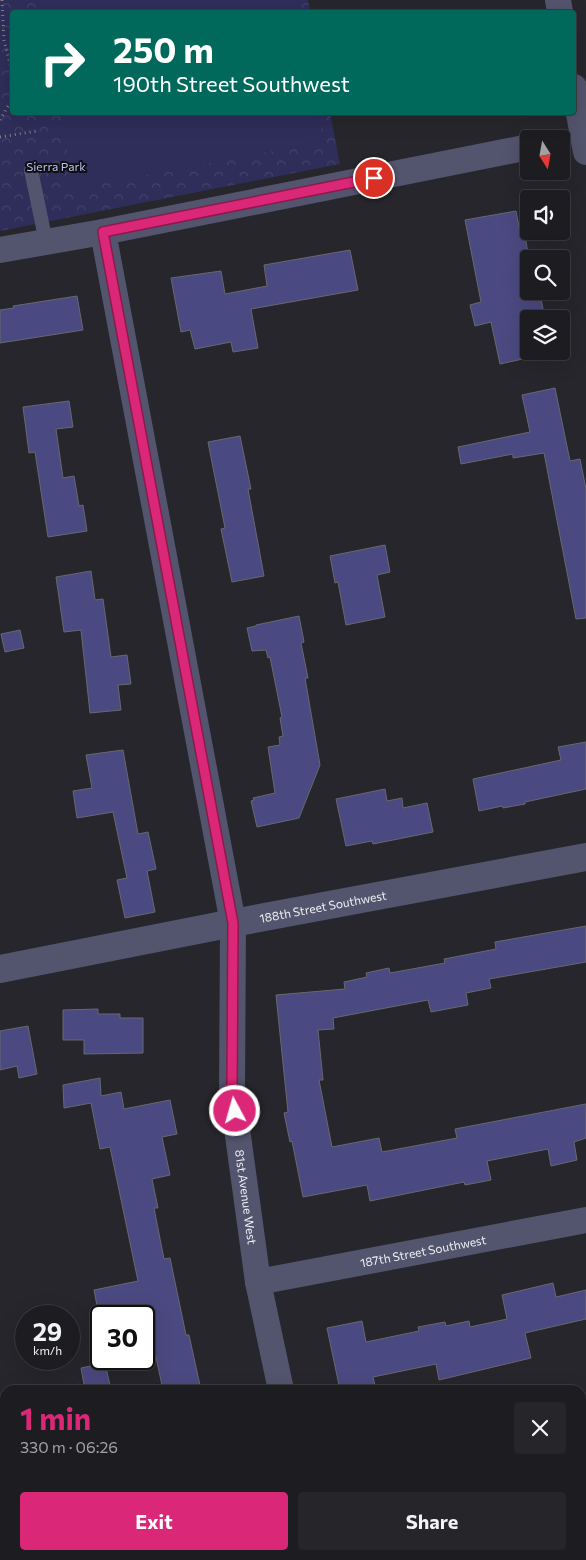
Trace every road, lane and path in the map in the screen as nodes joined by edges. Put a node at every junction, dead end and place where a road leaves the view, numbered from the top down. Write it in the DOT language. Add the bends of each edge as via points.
graph roads {
  1 [pos="2,0"];
  2 [pos="2,41"];
  3 [pos="10,66"];
  4 [pos="10,103"];
  5 [pos="576,115"];
  6 [pos="0,120"];
  7 [pos="37,131"];
  8 [pos="0,137"];
  9 [pos="577,143"];
  10 [pos="520,149"];
  11 [pos="31,170"];
  12 [pos="103,232"];
  13 [pos="46,242"];
  14 [pos="0,250"];
  15 [pos="586,857"];
  16 [pos="233,923"];
  17 [pos="0,969"];
  18 [pos="586,1220"];
  19 [pos="258,1282"];
  20 [pos="280,1385"];
  1 -- 2 [label="path"];
  2 -- 3 [label="path"];
  4 -- 6 [label="path"];
  5 -- 9 [label="street"];
  7 -- 8 [label="path"];
  10 -- 12 [label="street"];
  11 -- 13 [label="lane"];
  12 -- 13 [label="street"];
  12 -- 16 [label="street, 81st Avenue West"];
  13 -- 14 [label="street"];
  15 -- 16 [label="street, 188th Street Southwest"];
  16 -- 17 [label="street, 188th Street Southwest"];
  16 -- 19 [label="street, 81st Avenue West" via="232,1092"];
  18 -- 19 [label="street, 187th Street Southwest"];
  19 -- 20 [label="street, 81st Avenue West"];
}
